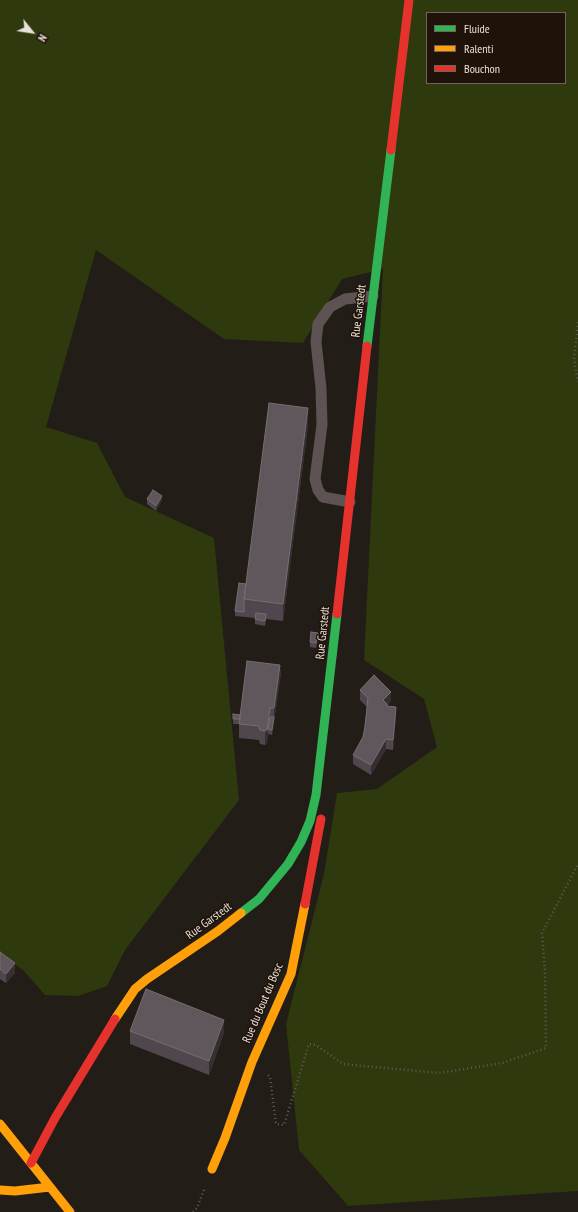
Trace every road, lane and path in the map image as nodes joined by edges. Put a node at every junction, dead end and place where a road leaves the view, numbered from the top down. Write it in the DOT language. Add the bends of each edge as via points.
graph roads {
  1 [pos="409,0"];
  2 [pos="373,296"];
  3 [pos="578,322"];
  4 [pos="578,382"];
  5 [pos="350,502"];
  6 [pos="316,795"];
  7 [pos="578,864"];
  8 [pos="252,1062"];
  9 [pos="0,1124"];
  10 [pos="31,1163"];
  11 [pos="212,1169"];
  12 [pos="50,1187"];
  13 [pos="0,1190"];
  14 [pos="197,1208"];
  15 [pos="70,1212"];
  16 [pos="193,1212"];
  17 [pos="200,1212"];
  1 -- 2 [label="street, Rue Garstedt"];
  2 -- 5 [label="street, Rue Garstedt"];
  2 -- 5 [label="lane" via="345,299 330,307 318,324 316,342 322,425 315,479 323,497"];
  3 -- 4 [label="path" via="574,359"];
  5 -- 6 [label="street, Rue Garstedt"];
  6 -- 8 [label="street, Rue du Bout du Bosc" via="322,812 291,974"];
  6 -- 10 [label="street, Rue Garstedt" via="310,821 301,842 288,864 259,899 135,989 55,1118"];
  7 -- 8 [label="path" via="542,933 546,1048 502,1063 439,1073 343,1064 316,1045 309,1044 284,1125 276,1124 270,1077"];
  8 -- 11 [label="street, Rue du Bout du Bosc"];
  9 -- 10 [label="street"];
  10 -- 12 [label="street"];
  11 -- 14 [label="path"];
  12 -- 13 [label="street"];
  12 -- 15 [label="street"];
  14 -- 16 [label="path"];
  14 -- 17 [label="path"];
}
